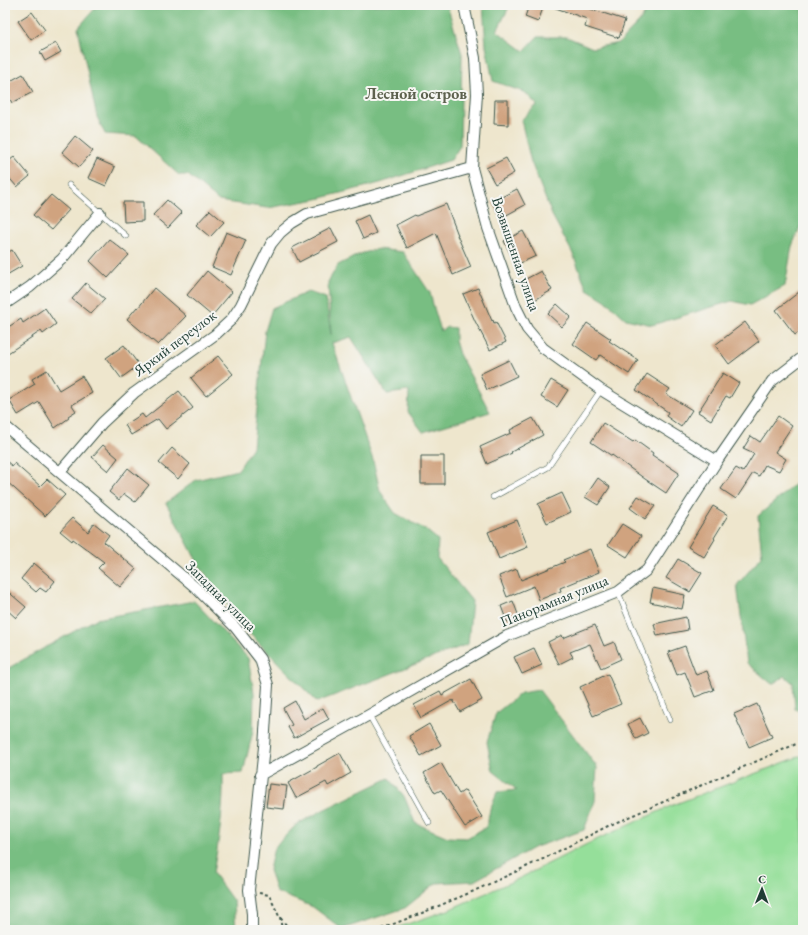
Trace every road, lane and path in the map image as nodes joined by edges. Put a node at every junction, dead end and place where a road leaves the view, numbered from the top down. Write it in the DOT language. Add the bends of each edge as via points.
graph roads {
  1 [pos="464,5"];
  2 [pos="472,168"];
  3 [pos="69,185"];
  4 [pos="100,213"];
  5 [pos="126,236"];
  6 [pos="5,304"];
  7 [pos="803,357"];
  8 [pos="601,390"];
  9 [pos="5,426"];
  10 [pos="717,461"];
  11 [pos="60,472"];
  12 [pos="493,497"];
  13 [pos="618,592"];
  14 [pos="369,715"];
  15 [pos="670,720"];
  16 [pos="803,741"];
  17 [pos="260,775"];
  18 [pos="429,823"];
  19 [pos="249,890"];
  20 [pos="279,916"];
  21 [pos="252,930"];
  22 [pos="282,930"];
  23 [pos="290,930"];
  24 [pos="376,930"];
  1 -- 2 [label="street, Возвышенная улица" via="475,58 477,94"];
  2 -- 8 [label="street, Возвышенная улица" via="488,228 516,307 527,329 543,348"];
  2 -- 11 [label="street, Яркий переулок" via="307,214 292,223 280,232 271,244 231,320 216,334 134,393 102,424"];
  3 -- 4 [label="lane"];
  4 -- 5 [label="lane"];
  4 -- 6 [label="street" via="62,259 30,287"];
  7 -- 10 [label="street, Панорамная улица" via="772,381"];
  8 -- 10 [label="street, Возвышенная улица"];
  8 -- 12 [label="lane" via="548,467"];
  9 -- 11 [label="street, Западная улица"];
  10 -- 13 [label="street, Панорамная улица" via="647,570"];
  11 -- 17 [label="street, Западная улица" via="195,588 235,626 260,659 268,685"];
  13 -- 14 [label="street, Панорамная улица" via="508,636"];
  13 -- 15 [label="lane"];
  14 -- 17 [label="street, Панорамная улица"];
  14 -- 18 [label="lane"];
  16 -- 24 [label="path" via="608,826 474,891"];
  17 -- 19 [label="street, Западная улица"];
  19 -- 20 [label="path" via="268,895"];
  19 -- 21 [label="street, Западная улица"];
  20 -- 22 [label="path"];
  20 -- 23 [label="path"];
}
